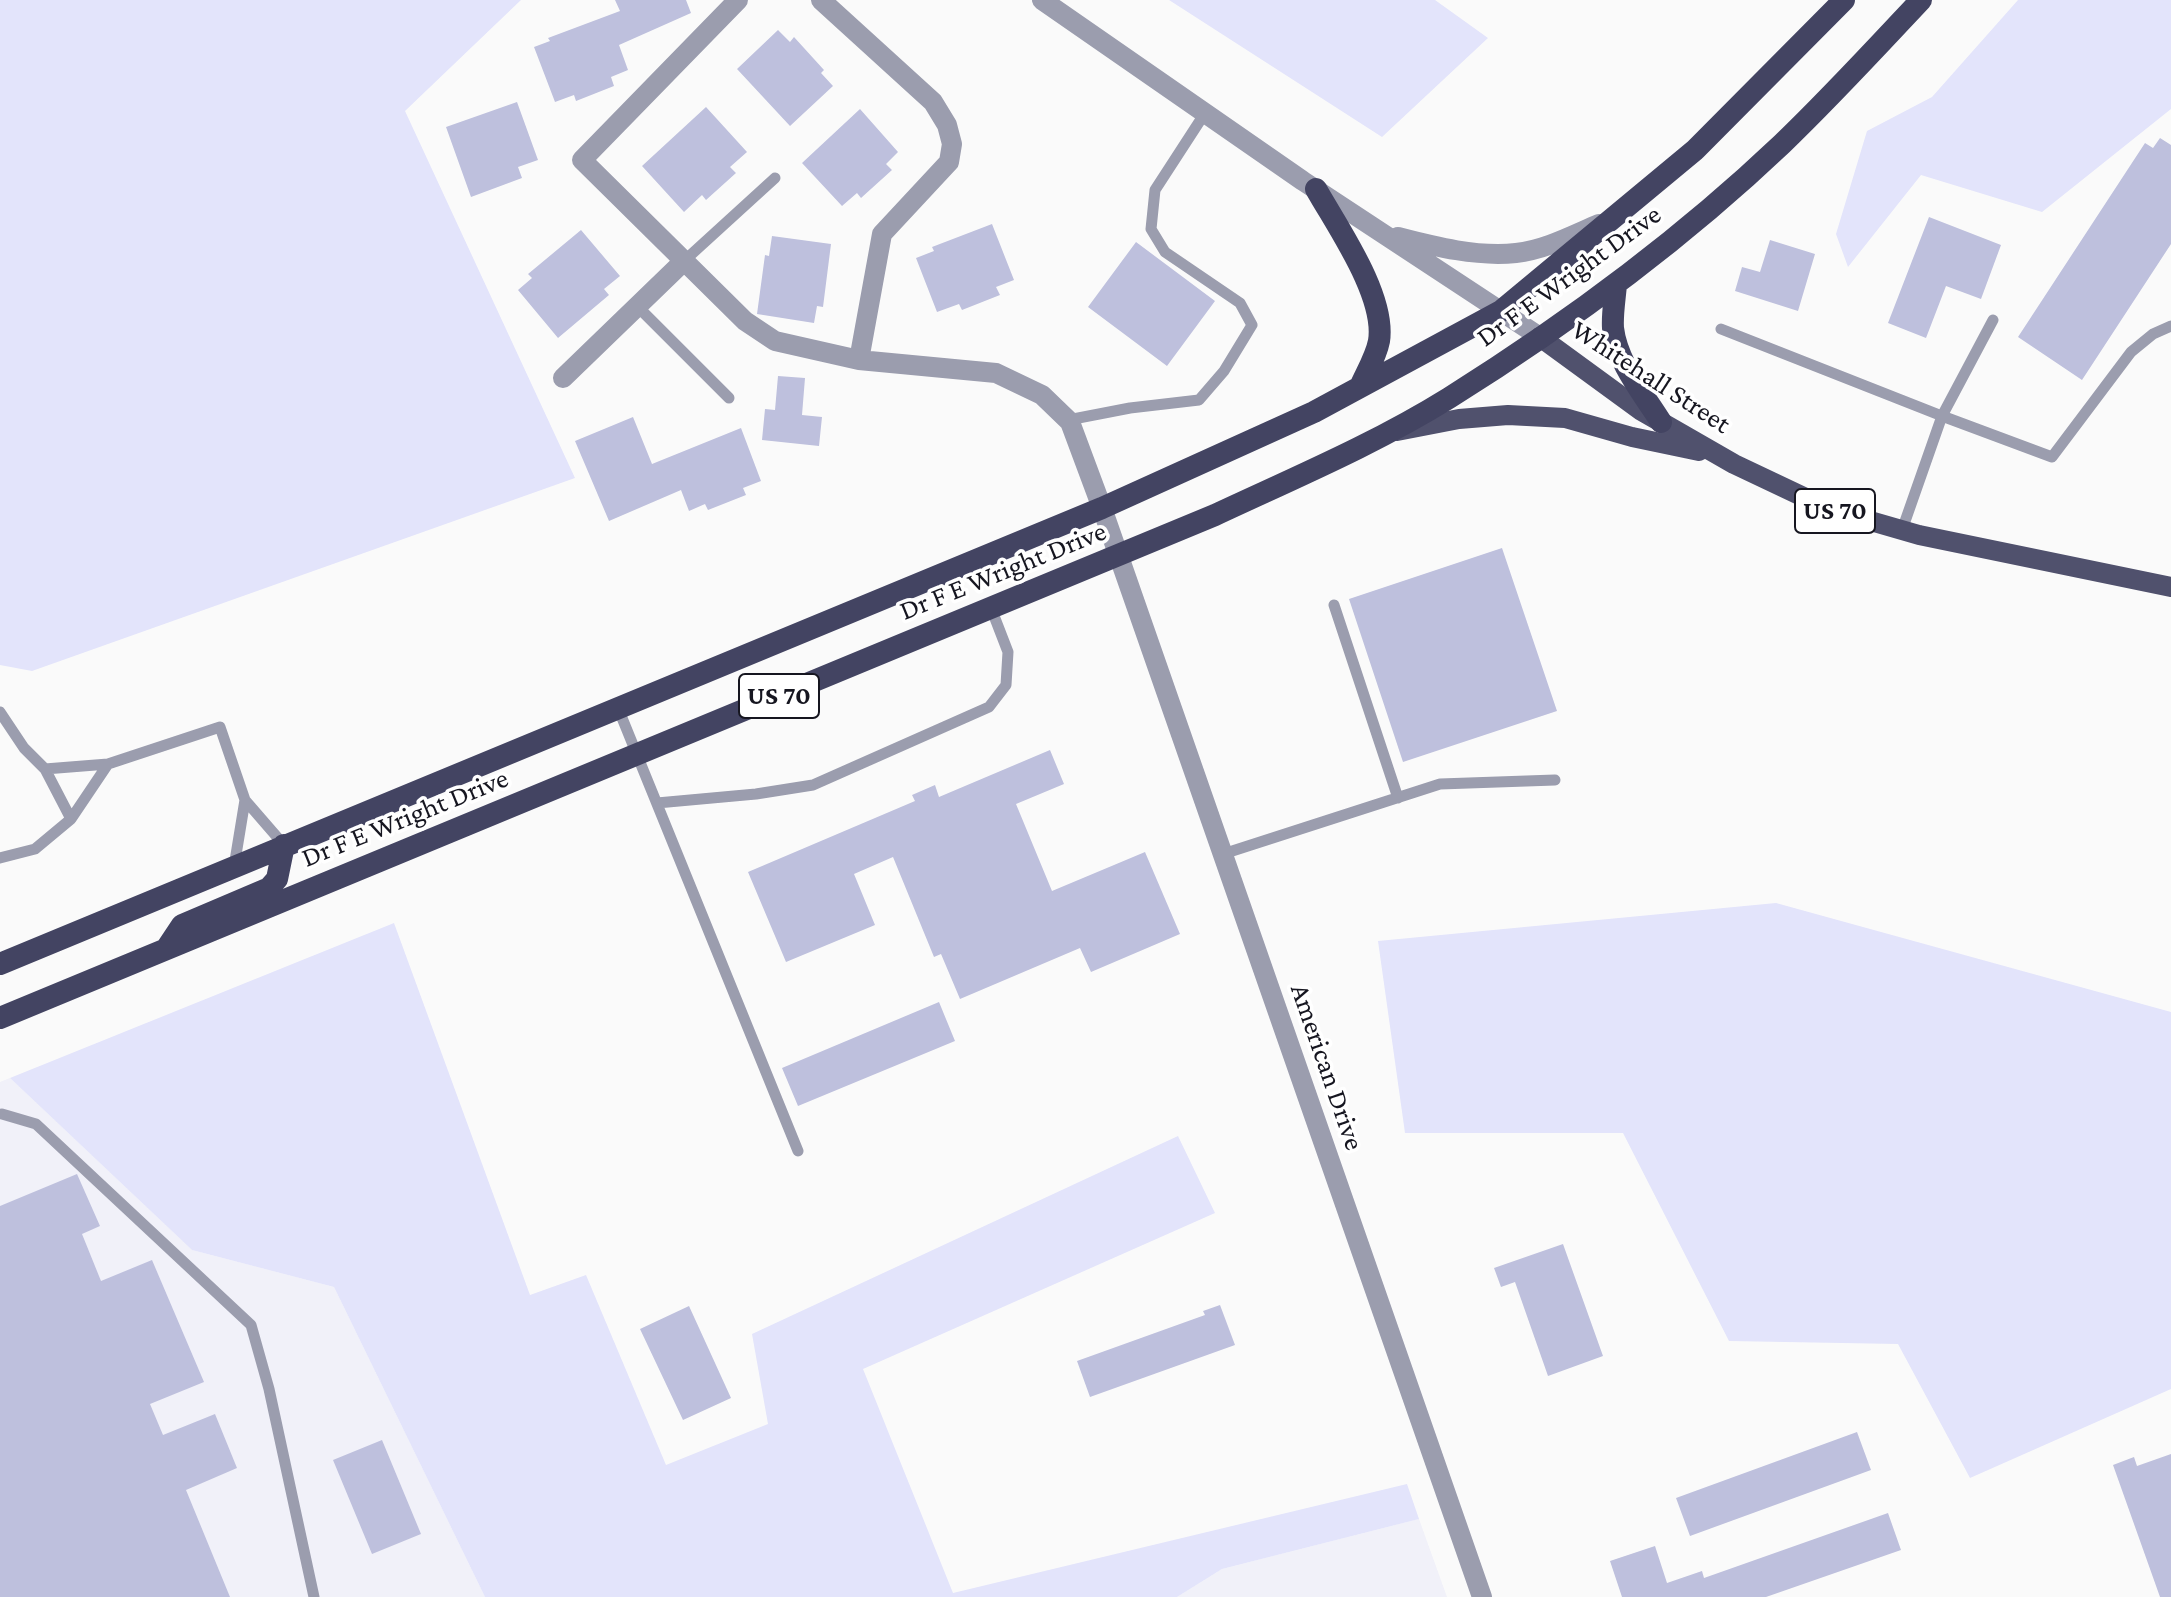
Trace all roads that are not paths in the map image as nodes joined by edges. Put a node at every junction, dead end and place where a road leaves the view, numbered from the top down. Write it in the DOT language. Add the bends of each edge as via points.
graph roads {
  1 [pos="738,0"];
  2 [pos="821,0"];
  3 [pos="1042,0"];
  4 [pos="1844,0"];
  5 [pos="1921,0"];
  6 [pos="1205,113"];
  7 [pos="775,178"];
  8 [pos="1316,189"];
  9 [pos="1614,217"];
  10 [pos="1383,234"];
  11 [pos="684,261"];
  12 [pos="1616,284"];
  13 [pos="637,306"];
  14 [pos="1501,311"];
  15 [pos="1993,320"];
  16 [pos="2171,326"];
  17 [pos="1721,329"];
  18 [pos="1540,337"];
  19 [pos="859,360"];
  20 [pos="563,378"];
  21 [pos="1360,387"];
  22 [pos="729,398"];
  23 [pos="1942,416"];
  24 [pos="1068,420"];
  25 [pos="1661,422"];
  26 [pos="1381,435"];
  27 [pos="1718,456"];
  28 [pos="1102,508"];
  29 [pos="1902,530"];
  30 [pos="1118,555"];
  31 [pos="2171,587"];
  32 [pos="1334,605"];
  33 [pos="991,608"];
  34 [pos="618,708"];
  35 [pos="0,712"];
  36 [pos="637,755"];
  37 [pos="108,764"];
  38 [pos="45,769"];
  39 [pos="1555,780"];
  40 [pos="1398,798"];
  41 [pos="245,800"];
  42 [pos="657,803"];
  43 [pos="71,819"];
  44 [pos="284,845"];
  45 [pos="1223,854"];
  46 [pos="0,858"];
  47 [pos="234,867"];
  48 [pos="166,950"];
  49 [pos="0,964"];
  50 [pos="0,1018"];
  51 [pos="1,1113"];
  52 [pos="798,1151"];
  53 [pos="314,1597"];
  54 [pos="1482,1597"];
  1 -- 11 [label="street" via="582,160"];
  2 -- 19 [label="street" via="933,102 952,144 949,162 882,234"];
  3 -- 6 [label="street, Whitehall Street"];
  4 -- 9 [label="highway, US 70" via="1695,150"];
  5 -- 12 [label="highway, Dr F E Wright Drive" via="1780,146"];
  6 -- 8 [label="street, Whitehall Street"];
  6 -- 24 [label="lane" via="1155,190 1151,229 1165,252 1240,303 1252,325 1199,400"];
  7 -- 11 [label="lane"];
  8 -- 10 [label="street, Whitehall Street"];
  8 -- 21 [label="highway" via="1360,265 1375,303 1379,343"];
  9 -- 10 [label="street" via="1519,253 1485,253"];
  9 -- 14 [label="highway, US 70"];
  10 -- 14 [label="street, Whitehall Street"];
  11 -- 13 [label="street"];
  11 -- 19 [label="street" via="745,321 775,341"];
  12 -- 18 [label="highway, Dr F E Wright Drive"];
  12 -- 25 [label="highway" via="1616,347"];
  13 -- 20 [label="street"];
  13 -- 22 [label="lane"];
  14 -- 18 [label="street, Whitehall Street / US 70"];
  14 -- 21 [label="highway, US 70"];
  15 -- 23 [label="lane"];
  16 -- 23 [label="lane" via="2131,352 2052,457"];
  17 -- 23 [label="lane"];
  18 -- 25 [label="main road, Whitehall Street / US 70"];
  18 -- 26 [label="highway, Dr F E Wright Drive / US 70"];
  19 -- 24 [label="street" via="996,373 1042,395"];
  21 -- 28 [label="highway, US 70"];
  23 -- 29 [label="lane"];
  24 -- 28 [label="street, American Drive"];
  25 -- 27 [label="main road, Whitehall Street / US 70"];
  26 -- 27 [label="main road" via="1459,419 1565,418"];
  26 -- 30 [label="highway, Dr F E Wright Drive / US 70"];
  27 -- 29 [label="main road, Whitehall Street / US 70" via="1829,509"];
  28 -- 30 [label="street, American Drive"];
  28 -- 34 [label="highway, US 70"];
  29 -- 31 [label="main road, Whitehall Street / US 70"];
  30 -- 33 [label="highway, Dr F E Wright Drive / US 70"];
  30 -- 45 [label="street, American Drive"];
  32 -- 40 [label="lane"];
  33 -- 36 [label="highway, Dr F E Wright Drive / US 70"];
  33 -- 42 [label="lane" via="1008,652 1006,685 989,707 813,785"];
  34 -- 36 [label="lane"];
  34 -- 44 [label="highway, US 70"];
  35 -- 38 [label="lane"];
  36 -- 42 [label="lane"];
  36 -- 48 [label="highway, Dr F E Wright Drive / US 70"];
  37 -- 38 [label="lane"];
  37 -- 41 [label="lane" via="220,727"];
  37 -- 43 [label="lane"];
  38 -- 43 [label="lane"];
  39 -- 40 [label="lane" via="1440,784"];
  40 -- 45 [label="lane"];
  41 -- 44 [label="lane"];
  41 -- 47 [label="lane"];
  42 -- 52 [label="lane"];
  43 -- 46 [label="lane" via="35,849"];
  44 -- 47 [label="highway, US 70"];
  44 -- 48 [label="highway" via="277,879 269,888 182,925"];
  45 -- 54 [label="street, American Drive"];
  47 -- 49 [label="highway, US 70"];
  48 -- 50 [label="highway, Dr F E Wright Drive / US 70"];
  51 -- 53 [label="lane" via="36,1124 251,1325"];
}
